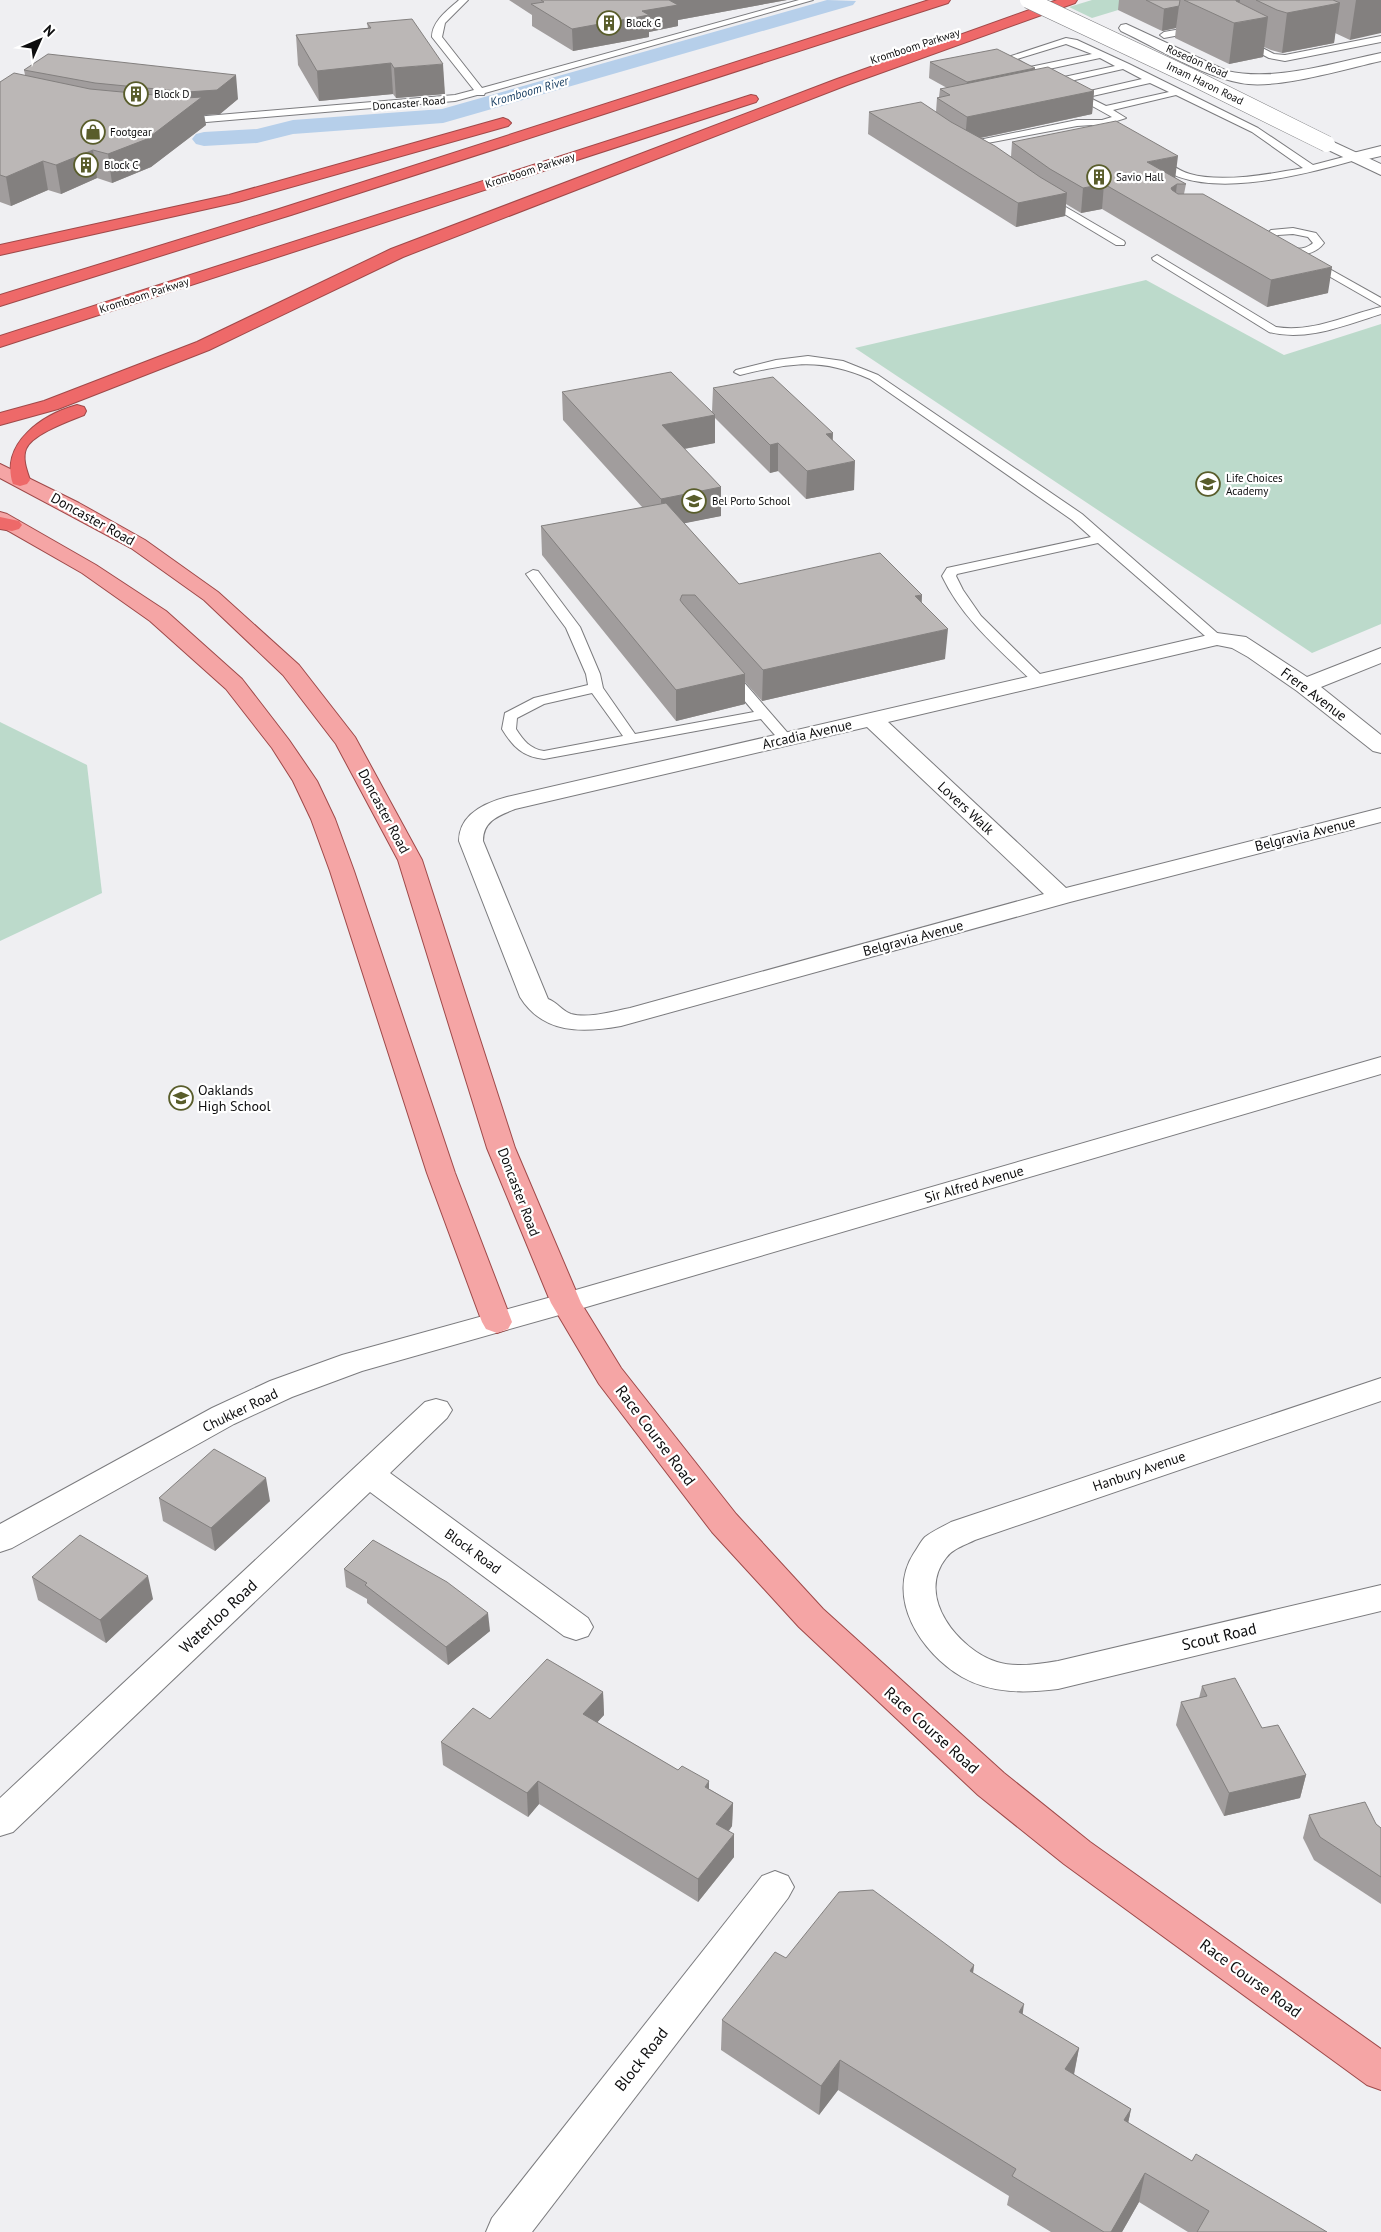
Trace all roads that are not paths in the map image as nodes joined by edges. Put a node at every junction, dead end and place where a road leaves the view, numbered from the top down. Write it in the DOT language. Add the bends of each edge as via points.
graph roads {
  1 [pos="464,0"];
  2 [pos="808,0"];
  3 [pos="936,0"];
  4 [pos="943,0"];
  5 [pos="1028,0"];
  6 [pos="1060,0"];
  7 [pos="1070,0"];
  8 [pos="1212,26"];
  9 [pos="1126,28"];
  10 [pos="1164,35"];
  11 [pos="1332,37"];
  12 [pos="1237,39"];
  13 [pos="1381,39"];
  14 [pos="1350,45"];
  15 [pos="1338,48"];
  16 [pos="1102,55"];
  17 [pos="1381,57"];
  18 [pos="1360,62"];
  19 [pos="1126,66"];
  20 [pos="1030,70"];
  21 [pos="1381,72"];
  22 [pos="1153,79"];
  23 [pos="1055,83"];
  24 [pos="1041,88"];
  25 [pos="1179,92"];
  26 [pos="481,93"];
  27 [pos="1079,96"];
  28 [pos="591,98"];
  29 [pos="1194,100"];
  30 [pos="1177,104"];
  31 [pos="1105,109"];
  32 [pos="516,119"];
  33 [pos="175,121"];
  34 [pos="1099,122"];
  35 [pos="1101,143"];
  36 [pos="1381,151"];
  37 [pos="1146,153"];
  38 [pos="978,154"];
  39 [pos="1355,157"];
  40 [pos="1312,169"];
  41 [pos="1381,170"];
  42 [pos="1036,192"];
  43 [pos="1256,233"];
  44 [pos="1269,235"];
  45 [pos="1120,242"];
  46 [pos="0,250"];
  47 [pos="1292,251"];
  48 [pos="1157,258"];
  49 [pos="0,301"];
  50 [pos="1381,303"];
  51 [pos="1381,310"];
  52 [pos="0,342"];
  53 [pos="203,346"];
  54 [pos="740,372"];
  55 [pos="0,419"];
  56 [pos="0,470"];
  57 [pos="20,480"];
  58 [pos="4,522"];
  59 [pos="1101,538"];
  60 [pos="534,574"];
  61 [pos="1217,639"];
  62 [pos="1244,645"];
  63 [pos="1381,655"];
  64 [pos="720,664"];
  65 [pos="1039,680"];
  66 [pos="1305,686"];
  67 [pos="596,688"];
  68 [pos="764,714"];
  69 [pos="871,719"];
  70 [pos="632,739"];
  71 [pos="786,739"];
  72 [pos="1381,746"];
  73 [pos="1381,814"];
  74 [pos="1061,897"];
  75 [pos="502,919"];
  76 [pos="1381,1065"];
  77 [pos="566,1303"];
  78 [pos="497,1322"];
  79 [pos="1381,1389"];
  80 [pos="436,1410"];
  81 [pos="369,1474"];
  82 [pos="0,1539"];
  83 [pos="919,1580"];
  84 [pos="1381,1598"];
  85 [pos="576,1627"];
  86 [pos="0,1821"];
  87 [pos="775,1887"];
  88 [pos="1381,2072"];
  89 [pos="507,2232"];
  1 -- 26 [label="lane" via="436,32"];
  2 -- 26 [label="lane, Doncaster Road"];
  3 -- 28 [label="highway" via="834,26"];
  4 -- 49 [label="highway"];
  5 -- 39 [label="street, Imam Haron Road, bridge"];
  6 -- 52 [label="highway, Kromboom Parkway"];
  7 -- 53 [label="highway" via="842,82 406,249"];
  8 -- 10 [label="lane"];
  9 -- 18 [label="street, Rosedon Road" via="1222,74 1243,78 1275,79"];
  11 -- 14 [label="lane"];
  12 -- 15 [label="lane" via="1280,58"];
  13 -- 14 [label="lane"];
  14 -- 15 [label="lane"];
  15 -- 18 [label="lane" via="1357,56"];
  16 -- 19 [label="lane"];
  16 -- 20 [label="lane"];
  16 -- 20 [label="lane" via="1068,41 1010,58"];
  17 -- 18 [label="street, Rosedon Road"];
  18 -- 21 [label="street"];
  19 -- 22 [label="lane"];
  19 -- 23 [label="lane"];
  20 -- 23 [label="lane"];
  22 -- 25 [label="lane"];
  22 -- 27 [label="lane"];
  23 -- 24 [label="lane"];
  23 -- 27 [label="lane"];
  25 -- 29 [label="lane"];
  25 -- 31 [label="lane"];
  26 -- 33 [label="lane, Doncaster Road" via="347,108"];
  27 -- 31 [label="lane"];
  29 -- 30 [label="lane"];
  29 -- 40 [label="lane" via="1256,130"];
  31 -- 34 [label="lane" via="1126,117"];
  32 -- 46 [label="highway" via="232,199"];
  34 -- 35 [label="lane" via="1097,126 1123,141"];
  34 -- 38 [label="lane" via="959,144"];
  36 -- 39 [label="street"];
  37 -- 40 [label="lane" via="1183,175 1195,178 1289,174"];
  39 -- 40 [label="lane"];
  39 -- 41 [label="street, Imam Haron Road"];
  42 -- 45 [label="lane"];
  43 -- 44 [label="lane"];
  44 -- 47 [label="lane" via="1266,239 1273,246"];
  44 -- 47 [label="lane" via="1283,231 1304,232 1319,243 1317,247"];
  47 -- 50 [label="lane"];
  48 -- 51 [label="lane" via="1273,330 1289,334"];
  53 -- 55 [label="highway" via="51,405"];
  53 -- 57 [label="highway" via="29,435 14,455"];
  54 -- 59 [label="lane" via="807,359 833,361 856,368 986,453 1077,517"];
  56 -- 57 [label="main road, Doncaster Road"];
  57 -- 77 [label="main road, Doncaster Road" via="138,544 211,596 291,670 347,742 410,860 501,1148"];
  58 -- 78 [label="main road" via="89,569 158,616 234,684 305,781 342,871 441,1173"];
  59 -- 61 [label="lane"];
  59 -- 65 [label="lane" via="950,572 956,593"];
  60 -- 67 [label="lane" via="573,627"];
  61 -- 62 [label="street, Arcadia Avenue"];
  61 -- 65 [label="street, Arcadia Avenue"];
  62 -- 66 [label="street, Frere Avenue"];
  63 -- 66 [label="street"];
  64 -- 68 [label="lane"];
  65 -- 69 [label="street, Arcadia Avenue"];
  66 -- 72 [label="street, Frere Avenue"];
  67 -- 70 [label="lane"];
  67 -- 70 [label="lane" via="517,710 510,716 508,729 519,745 536,754"];
  68 -- 70 [label="lane"];
  68 -- 71 [label="lane"];
  69 -- 71 [label="street, Arcadia Avenue"];
  69 -- 74 [label="street, Lovers Walk"];
  71 -- 75 [label="street, Arcadia Avenue" via="507,804 492,811 472,827 470,833"];
  73 -- 74 [label="street, Belgravia Avenue"];
  74 -- 75 [label="street, Belgravia Avenue" via="638,1014 601,1021 562,1019 538,1004"];
  76 -- 77 [label="street, Sir Alfred Avenue"];
  77 -- 78 [label="street, Sir Alfred Avenue"];
  77 -- 88 [label="main road, Race Course Road" via="610,1376 724,1523 811,1618 991,1784 1076,1854"];
  78 -- 82 [label="street, Chukker Road" via="353,1363 281,1389 223,1416"];
  79 -- 83 [label="street, Hanbury Avenue" via="962,1531 934,1548 924,1563"];
  80 -- 81 [label="street, Waterloo Road"];
  81 -- 85 [label="street, Block Road"];
  81 -- 86 [label="street, Waterloo Road"];
  83 -- 84 [label="street, Scout Road" via="919,1598 926,1619 939,1638 974,1667 993,1675 1018,1679 1058,1675"];
  87 -- 89 [label="street, Block Road"];
}
